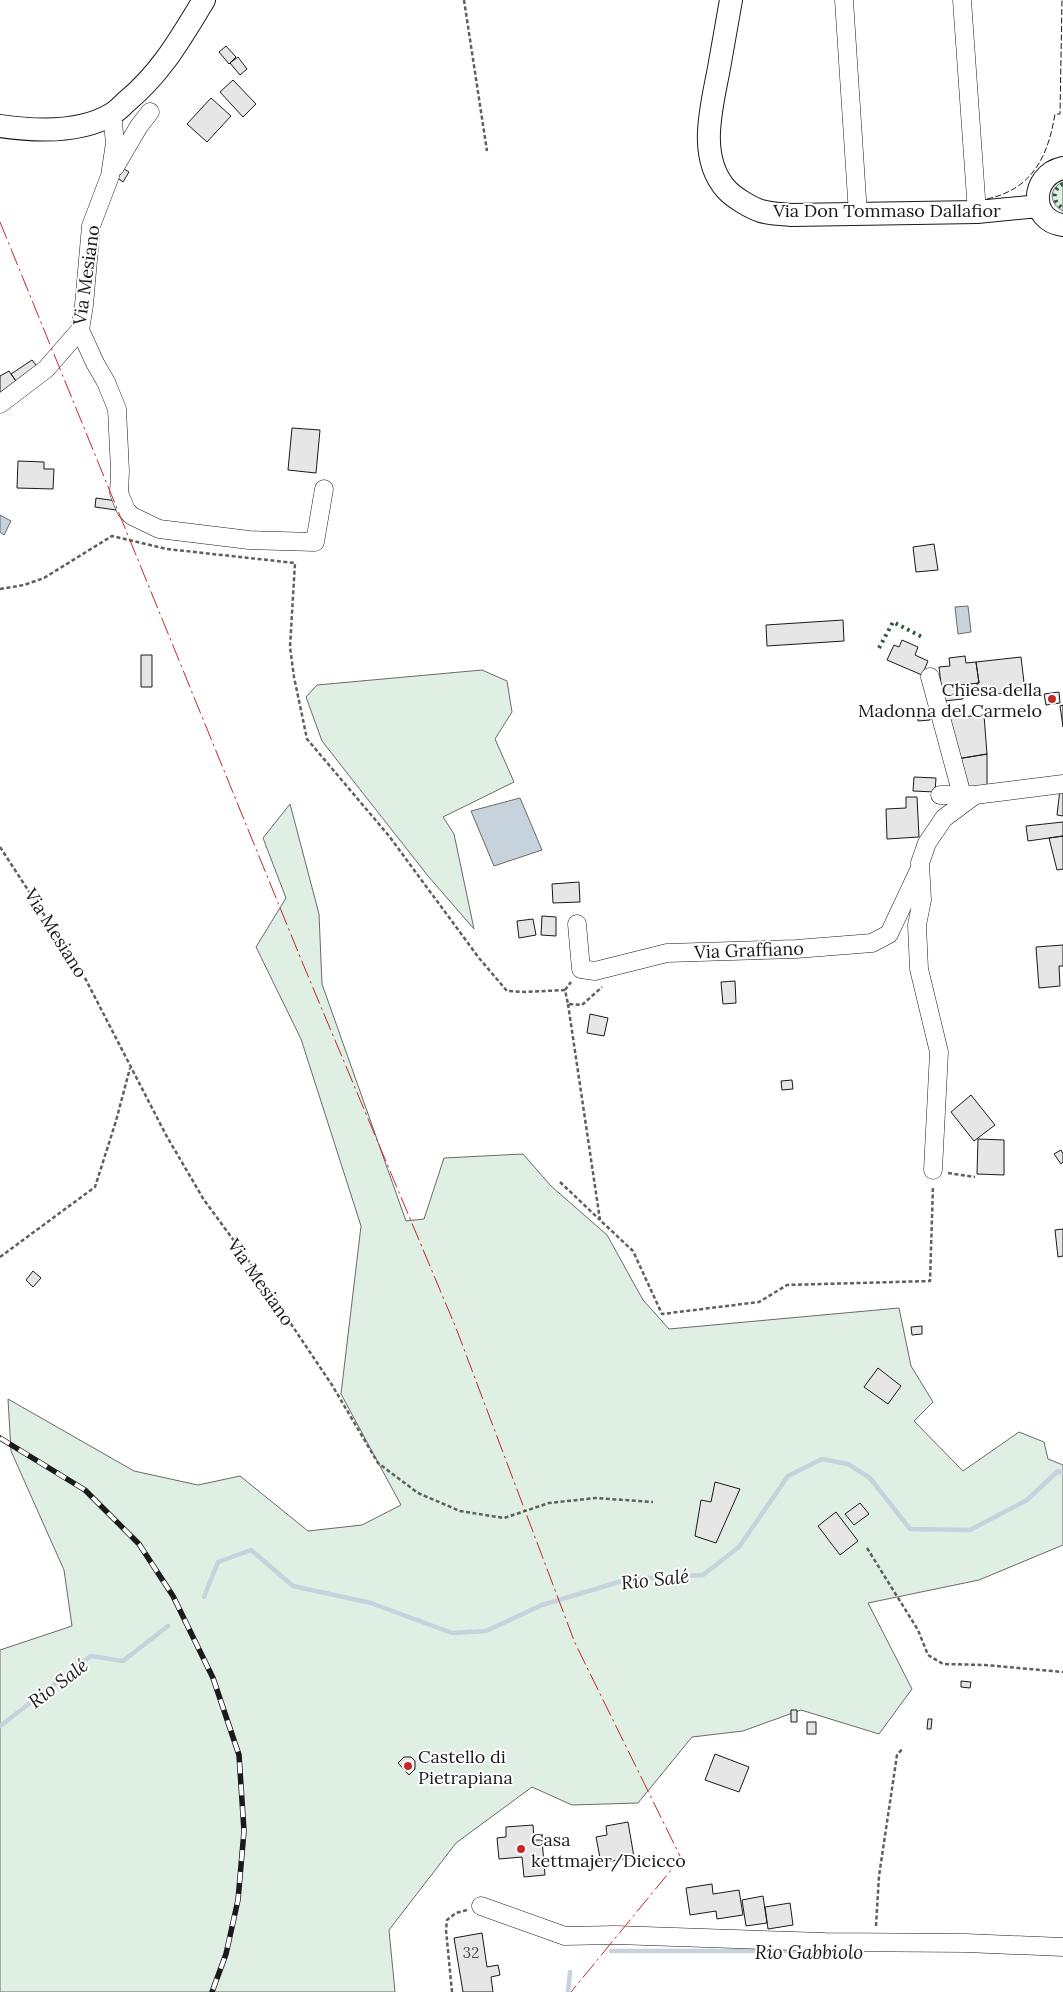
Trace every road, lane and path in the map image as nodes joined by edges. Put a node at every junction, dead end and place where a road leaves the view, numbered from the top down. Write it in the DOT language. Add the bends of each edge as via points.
graph roads {
  1 [pos="464,0"];
  2 [pos="731,0"];
  3 [pos="844,0"];
  4 [pos="962,0"];
  5 [pos="200,7"];
  6 [pos="150,112"];
  7 [pos="112,114"];
  8 [pos="0,126"];
  9 [pos="487,151"];
  10 [pos="1063,168"];
  11 [pos="110,176"];
  12 [pos="1039,206"];
  13 [pos="977,212"];
  14 [pos="858,214"];
  15 [pos="1063,225"];
  16 [pos="80,330"];
  17 [pos="0,404"];
  18 [pos="324,489"];
  19 [pos="0,589"];
  20 [pos="930,677"];
  21 [pos="1063,784"];
  22 [pos="940,795"];
  23 [pos="968,795"];
  24 [pos="0,847"];
  25 [pos="920,868"];
  26 [pos="577,924"];
  27 [pos="589,997"];
  28 [pos="568,1004"];
  29 [pos="130,1066"];
  30 [pos="933,1170"];
  31 [pos="975,1178"];
  32 [pos="560,1182"];
  33 [pos="600,1220"];
  34 [pos="0,1257"];
  35 [pos="654,1502"];
  36 [pos="868,1548"];
  37 [pos="1063,1672"];
  38 [pos="903,1748"];
  39 [pos="481,1906"];
  40 [pos="877,1942"];
  41 [pos="1063,1946"];
  42 [pos="452,1992"];
  1 -- 9 [label="path"];
  2 -- 14 [label="main road, Via Don Tommaso Dallafior" via="709,118 711,158 717,175 726,190 761,211 792,215"];
  3 -- 14 [label="street"];
  4 -- 13 [label="street"];
  5 -- 7 [label="main road" via="166,62 144,88"];
  6 -- 11 [label="street"];
  7 -- 8 [label="main road" via="66,128"];
  7 -- 11 [label="street, Via Mesiano" via="115,143"];
  10 -- 12 [label="main road" via="1042,180"];
  11 -- 16 [label="street, Via Mesiano" via="91,226"];
  12 -- 13 [label="main road, Via Don Tommaso Dallafior"];
  12 -- 15 [label="main road" via="1050,221"];
  13 -- 14 [label="main road, Via Don Tommaso Dallafior"];
  16 -- 17 [label="street, Via Mesiano" via="46,370"];
  16 -- 18 [label="street" via="117,409 119,493 132,516 159,529 248,540 315,542"];
  19 -- 28 [label="path" via="24,586 44,578 112,536 167,549 295,563 290,646 307,739 389,836 507,991 565,990"];
  20 -- 23 [label="street"];
  21 -- 23 [label="street, Via Graffiano"];
  22 -- 23 [label="street"];
  23 -- 25 [label="street, Via Graffiano" via="944,818 927,842"];
  24 -- 29 [label="path, Via Mesiano" via="84,976"];
  25 -- 26 [label="street, Via Graffiano" via="889,934 872,943 667,953 595,971 581,969"];
  25 -- 30 [label="street, Via Graffiano" via="919,970 939,1052"];
  27 -- 28 [label="path" via="582,1005"];
  28 -- 33 [label="path"];
  29 -- 34 [label="path" via="94,1187"];
  29 -- 35 [label="path, Via Mesiano" via="204,1200 332,1385 378,1463 418,1492 460,1511 504,1518 549,1502 596,1498"];
  30 -- 31 [label="path"];
  30 -- 33 [label="path" via="930,1281 787,1285 759,1302 662,1314 634,1251"];
  32 -- 33 [label="path"];
  36 -- 37 [label="path" via="918,1630 928,1655 943,1664"];
  38 -- 40 [label="path" via="897,1755 879,1876"];
  39 -- 40 [label="street" via="565,1936 615,1934"];
  39 -- 42 [label="path" via="456,1913 447,1920"];
  40 -- 41 [label="street"];
}
